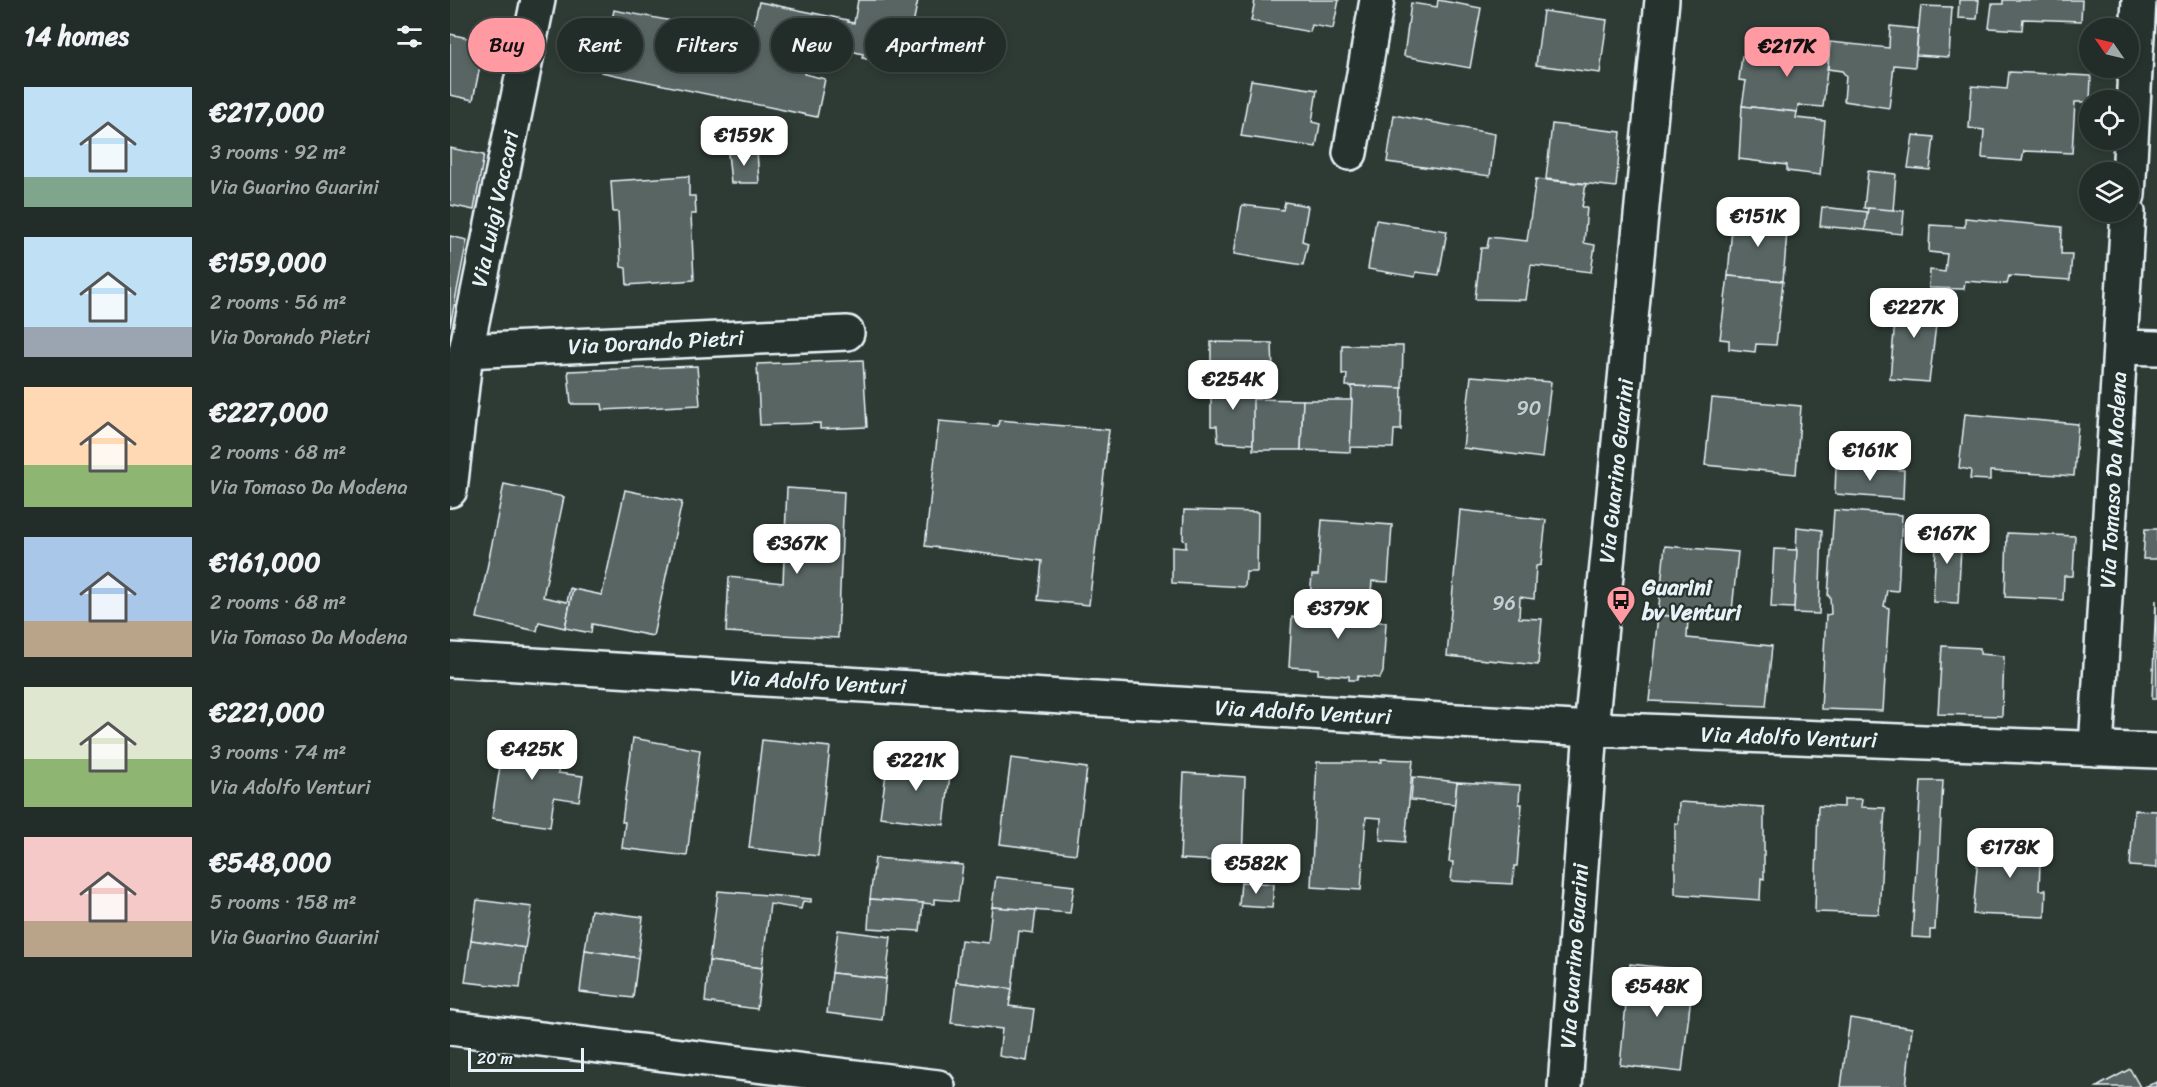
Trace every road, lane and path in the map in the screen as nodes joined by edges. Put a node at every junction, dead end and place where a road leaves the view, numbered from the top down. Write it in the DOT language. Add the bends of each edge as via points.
graph roads {
  1 [pos="538,0"];
  2 [pos="1377,0"];
  3 [pos="1662,0"];
  4 [pos="2139,0"];
  5 [pos="1350,153"];
  6 [pos="2130,162"];
  7 [pos="2127,222"];
  8 [pos="847,333"];
  9 [pos="2121,347"];
  10 [pos="2157,348"];
  11 [pos="466,351"];
  12 [pos="450,490"];
  13 [pos="450,660"];
  14 [pos="1591,729"];
  15 [pos="2096,749"];
  16 [pos="2157,752"];
  17 [pos="450,1028"];
  18 [pos="938,1087"];
  19 [pos="1564,1087"];
  1 -- 11 [label="street, Via Luigi Vaccari"];
  2 -- 5 [label="street"];
  3 -- 14 [label="street, Via Guarino Guarini"];
  4 -- 6 [label="street"];
  7 -- 9 [label="street, Via Tomaso Da Modena"];
  8 -- 11 [label="street, Via Dorando Pietri"];
  9 -- 10 [label="street"];
  9 -- 15 [label="street, Via Tomaso Da Modena"];
  11 -- 12 [label="street, Via Luigi Vaccari"];
  13 -- 14 [label="street, Via Adolfo Venturi"];
  14 -- 15 [label="street, Via Adolfo Venturi"];
  14 -- 19 [label="street, Via Guarino Guarini"];
  15 -- 16 [label="street, Via Adolfo Venturi"];
  17 -- 18 [label="street"];
}
